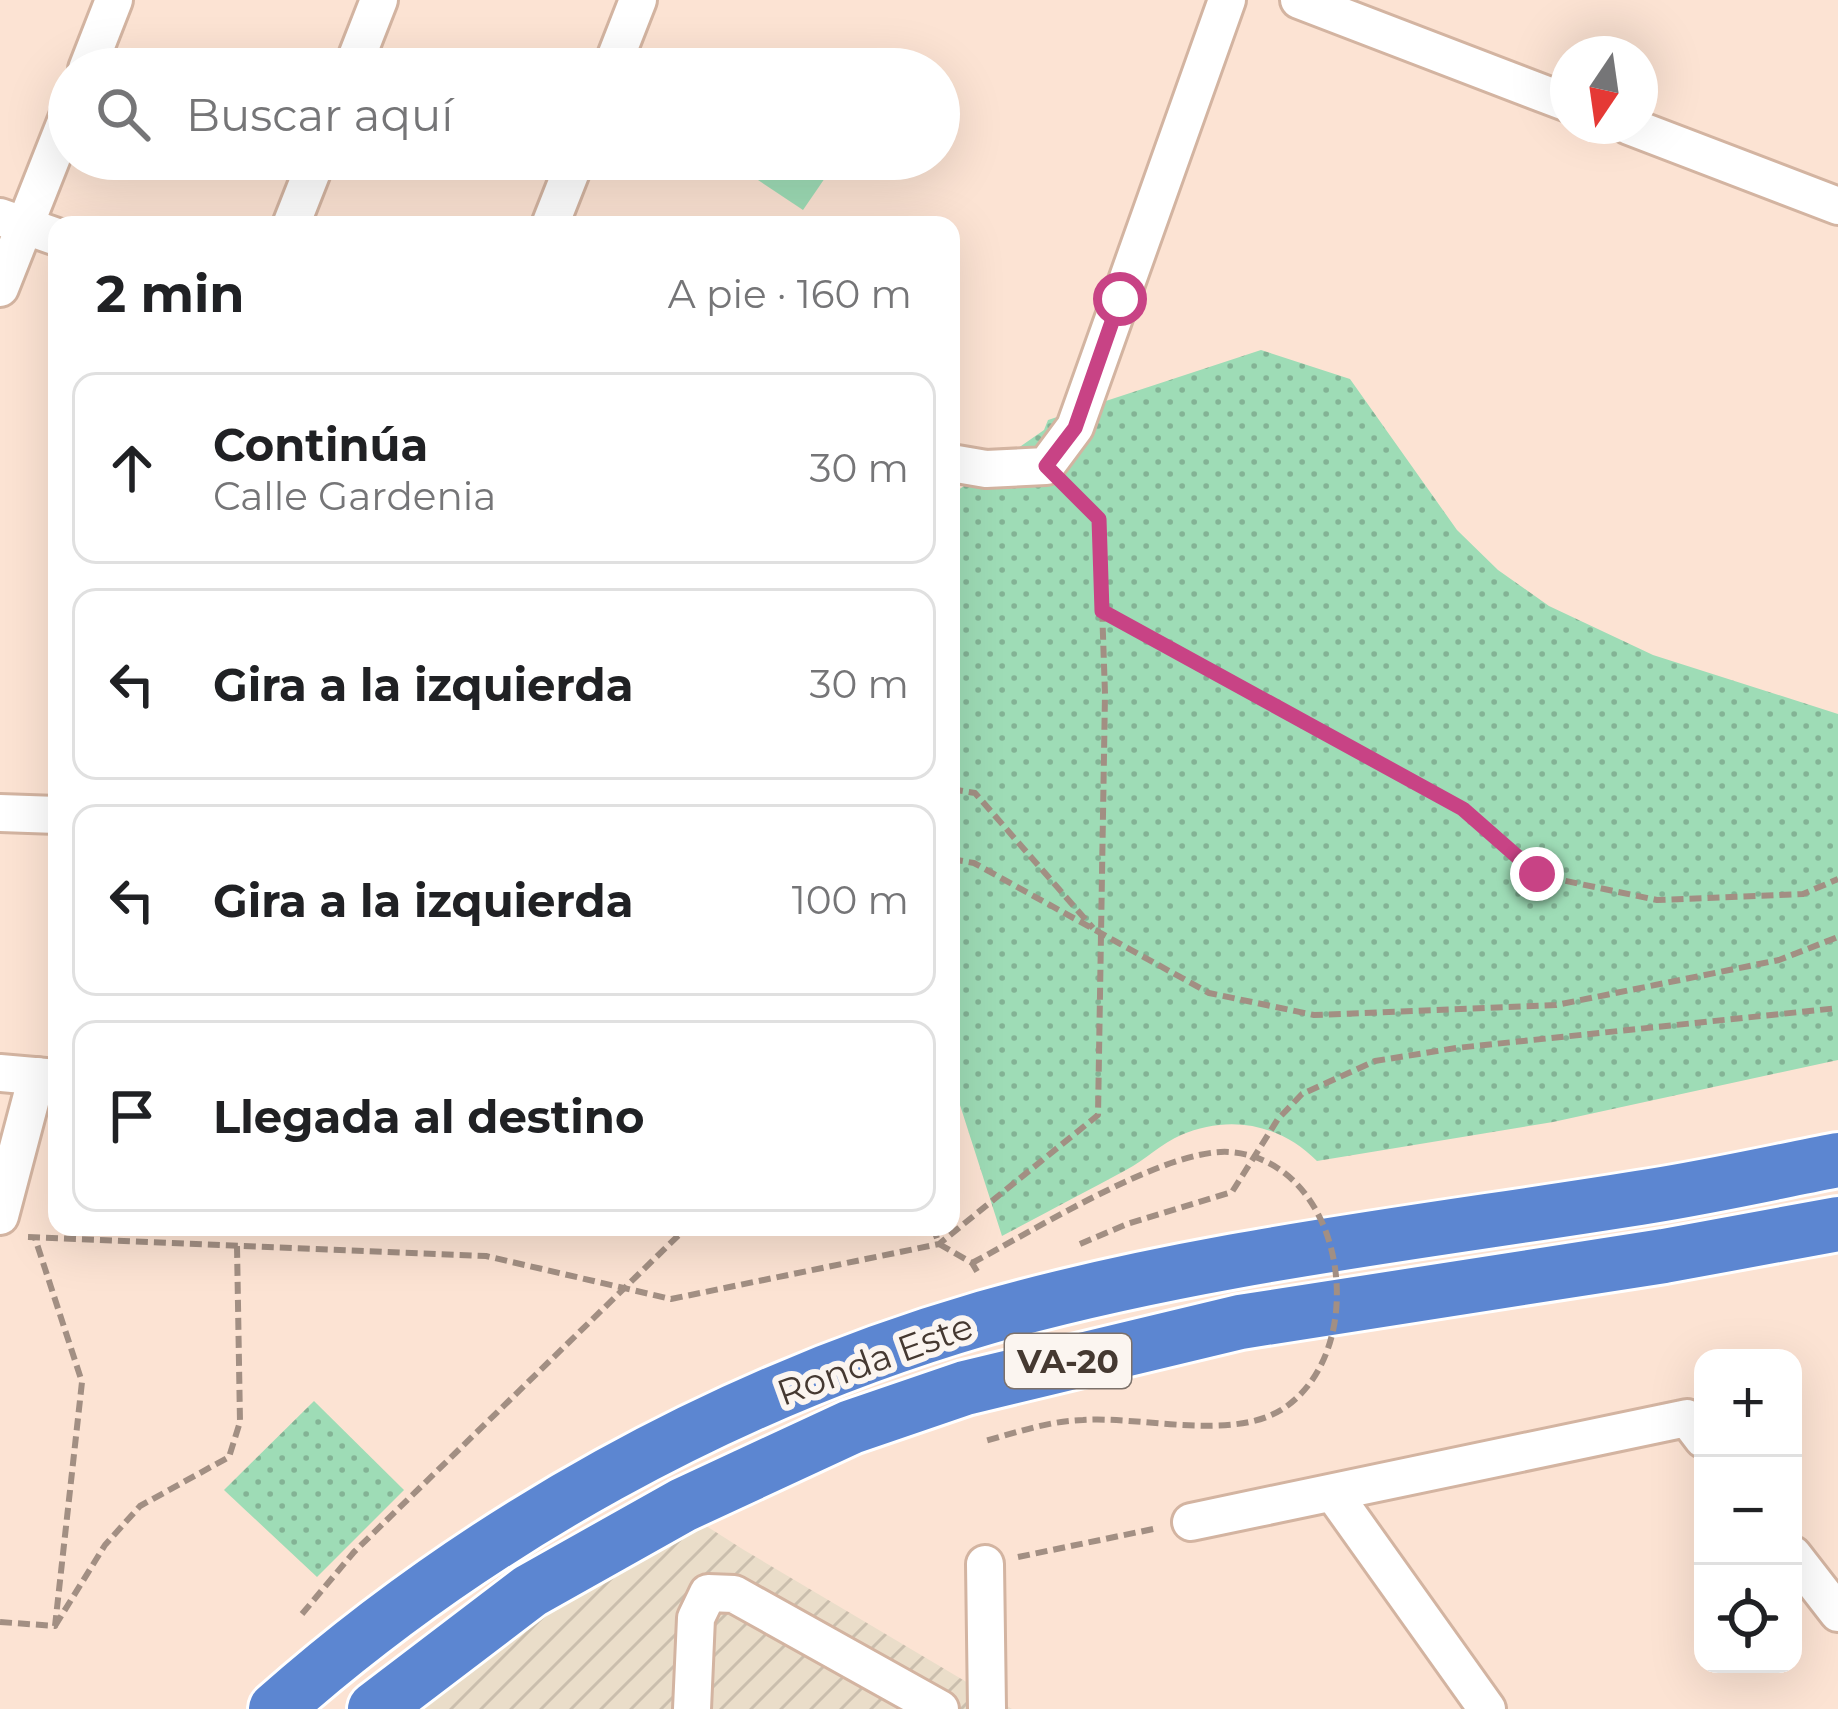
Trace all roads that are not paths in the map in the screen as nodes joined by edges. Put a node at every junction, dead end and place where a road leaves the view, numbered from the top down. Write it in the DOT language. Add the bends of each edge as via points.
graph roads {
  1 [pos="115,0"];
  2 [pos="380,0"];
  3 [pos="638,0"];
  4 [pos="1227,0"];
  5 [pos="1299,0"];
  6 [pos="96,48"];
  7 [pos="361,48"];
  8 [pos="619,48"];
  9 [pos="1550,96"];
  10 [pos="1658,137"];
  11 [pos="48,171"];
  12 [pos="309,180"];
  13 [pos="568,180"];
  14 [pos="1838,206"];
  15 [pos="295,216"];
  16 [pos="554,216"];
  17 [pos="27,227"];
  18 [pos="0,288"];
  19 [pos="960,465"];
  20 [pos="48,806"];
  21 [pos="0,813"];
  22 [pos="0,1073"];
  23 [pos="47,1077"];
  24 [pos="1838,1160"];
  25 [pos="1838,1224"];
  26 [pos="9,1226"];
  27 [pos="1694,1427"];
  28 [pos="1333,1493"];
  29 [pos="1191,1522"];
  30 [pos="985,1564"];
  31 [pos="1801,1565"];
  32 [pos="1838,1612"];
  33 [pos="276,1709"];
  34 [pos="375,1709"];
  35 [pos="692,1709"];
  36 [pos="940,1709"];
  37 [pos="987,1709"];
  38 [pos="1487,1709"];
  1 -- 6 [label="street"];
  2 -- 7 [label="street"];
  3 -- 8 [label="street"];
  4 -- 19 [label="street" via="1075,428 1046,466"];
  5 -- 9 [label="street"];
  10 -- 14 [label="street"];
  11 -- 17 [label="street"];
  12 -- 15 [label="street"];
  13 -- 16 [label="street"];
  17 -- 18 [label="street"];
  20 -- 21 [label="street"];
  22 -- 23 [label="street"];
  23 -- 26 [label="street"];
  24 -- 33 [label="highway, Ronda Este / VA-20" via="1136,1282 984,1318 827,1372 555,1505 356,1641"];
  25 -- 34 [label="highway, Ronda Este / VA-20" via="1240,1322 965,1388 851,1427 683,1504 530,1591"];
  27 -- 28 [label="street" via="1687,1418"];
  28 -- 29 [label="street"];
  28 -- 38 [label="street"];
  30 -- 37 [label="street"];
  31 -- 32 [label="street"];
  35 -- 36 [label="street" via="696,1618 708,1593 734,1594"];
}
